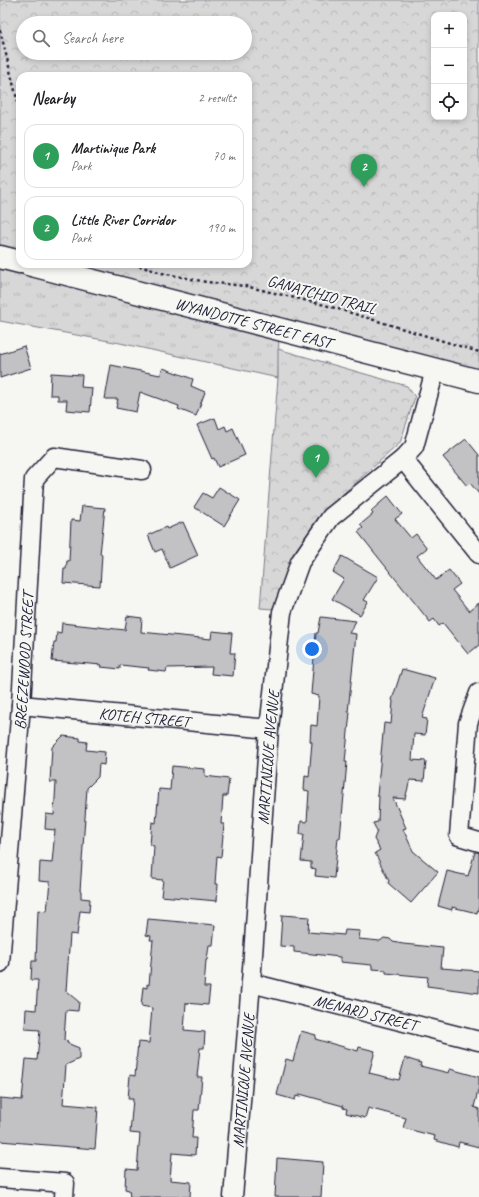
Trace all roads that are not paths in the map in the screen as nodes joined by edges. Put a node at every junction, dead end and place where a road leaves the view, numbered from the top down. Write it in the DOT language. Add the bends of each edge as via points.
graph roads {
  1 [pos="0,257"];
  2 [pos="16,261"];
  3 [pos="43,268"];
  4 [pos="435,370"];
  5 [pos="479,381"];
  6 [pos="403,459"];
  7 [pos="142,470"];
  8 [pos="479,554"];
  9 [pos="479,692"];
  10 [pos="21,705"];
  11 [pos="269,729"];
  12 [pos="479,842"];
  13 [pos="0,963"];
  14 [pos="252,983"];
  15 [pos="479,1042"];
  16 [pos="0,1178"];
  17 [pos="64,1197"];
  18 [pos="232,1197"];
  1 -- 2 [label="street"];
  3 -- 4 [label="street, WYANDOTTE STREET EAST"];
  4 -- 5 [label="street, WYANDOTTE STREET EAST"];
  4 -- 6 [label="street, MARTINIQUE AVENUE" via="414,447"];
  6 -- 8 [label="street"];
  6 -- 11 [label="street, MARTINIQUE AVENUE" via="332,517 300,562 282,612"];
  7 -- 10 [label="street, BREEZEWOOD STREET" via="54,457 34,479"];
  9 -- 12 [label="street" via="468,723 460,836"];
  10 -- 11 [label="street, KOTEH STREET"];
  10 -- 13 [label="street, BREEZEWOOD STREET"];
  11 -- 14 [label="street, MARTINIQUE AVENUE"];
  14 -- 15 [label="street, MENARD STREET"];
  14 -- 18 [label="street, MARTINIQUE AVENUE"];
  16 -- 17 [label="street" via="65,1183"];
}
